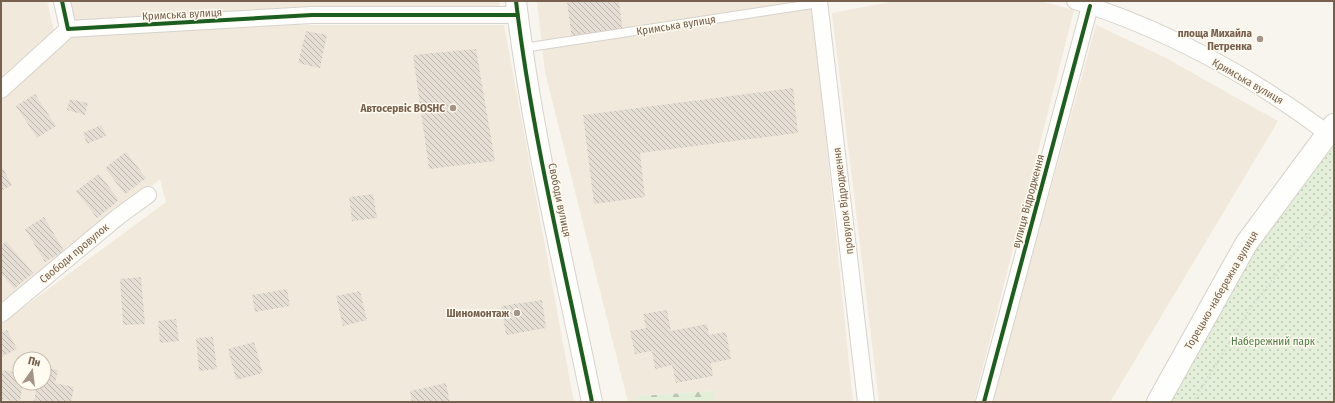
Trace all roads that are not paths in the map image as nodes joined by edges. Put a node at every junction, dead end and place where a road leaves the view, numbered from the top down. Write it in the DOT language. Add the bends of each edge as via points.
graph roads {
  1 [pos="62,1"];
  2 [pos="1075,1"];
  3 [pos="822,2"];
  4 [pos="1090,6"];
  5 [pos="517,8"];
  6 [pos="68,29"];
  7 [pos="523,48"];
  8 [pos="1,90"];
  9 [pos="1330,129"];
  10 [pos="148,195"];
  11 [pos="1,314"];
  12 [pos="592,402"];
  13 [pos="866,402"];
  14 [pos="984,402"];
  15 [pos="1158,402"];
  1 -- 6 [label="street"];
  2 -- 4 [label="street, Кримська вулиця"];
  3 -- 7 [label="lane, Кримська вулиця"];
  3 -- 13 [label="street, провулок Відродження"];
  4 -- 9 [label="street, Кримська вулиця" via="1142,24 1240,75"];
  4 -- 14 [label="street, вулиця Відродження"];
  5 -- 6 [label="street, Кримська вулиця" via="312,15"];
  5 -- 7 [label="street, Свободи вулиця"];
  6 -- 8 [label="street"];
  7 -- 12 [label="street, Свободи вулиця" via="542,159"];
  9 -- 15 [label="main road, Торецько-набережна вулиця" via="1246,244"];
  10 -- 11 [label="street, Свободи провулок"];
}
